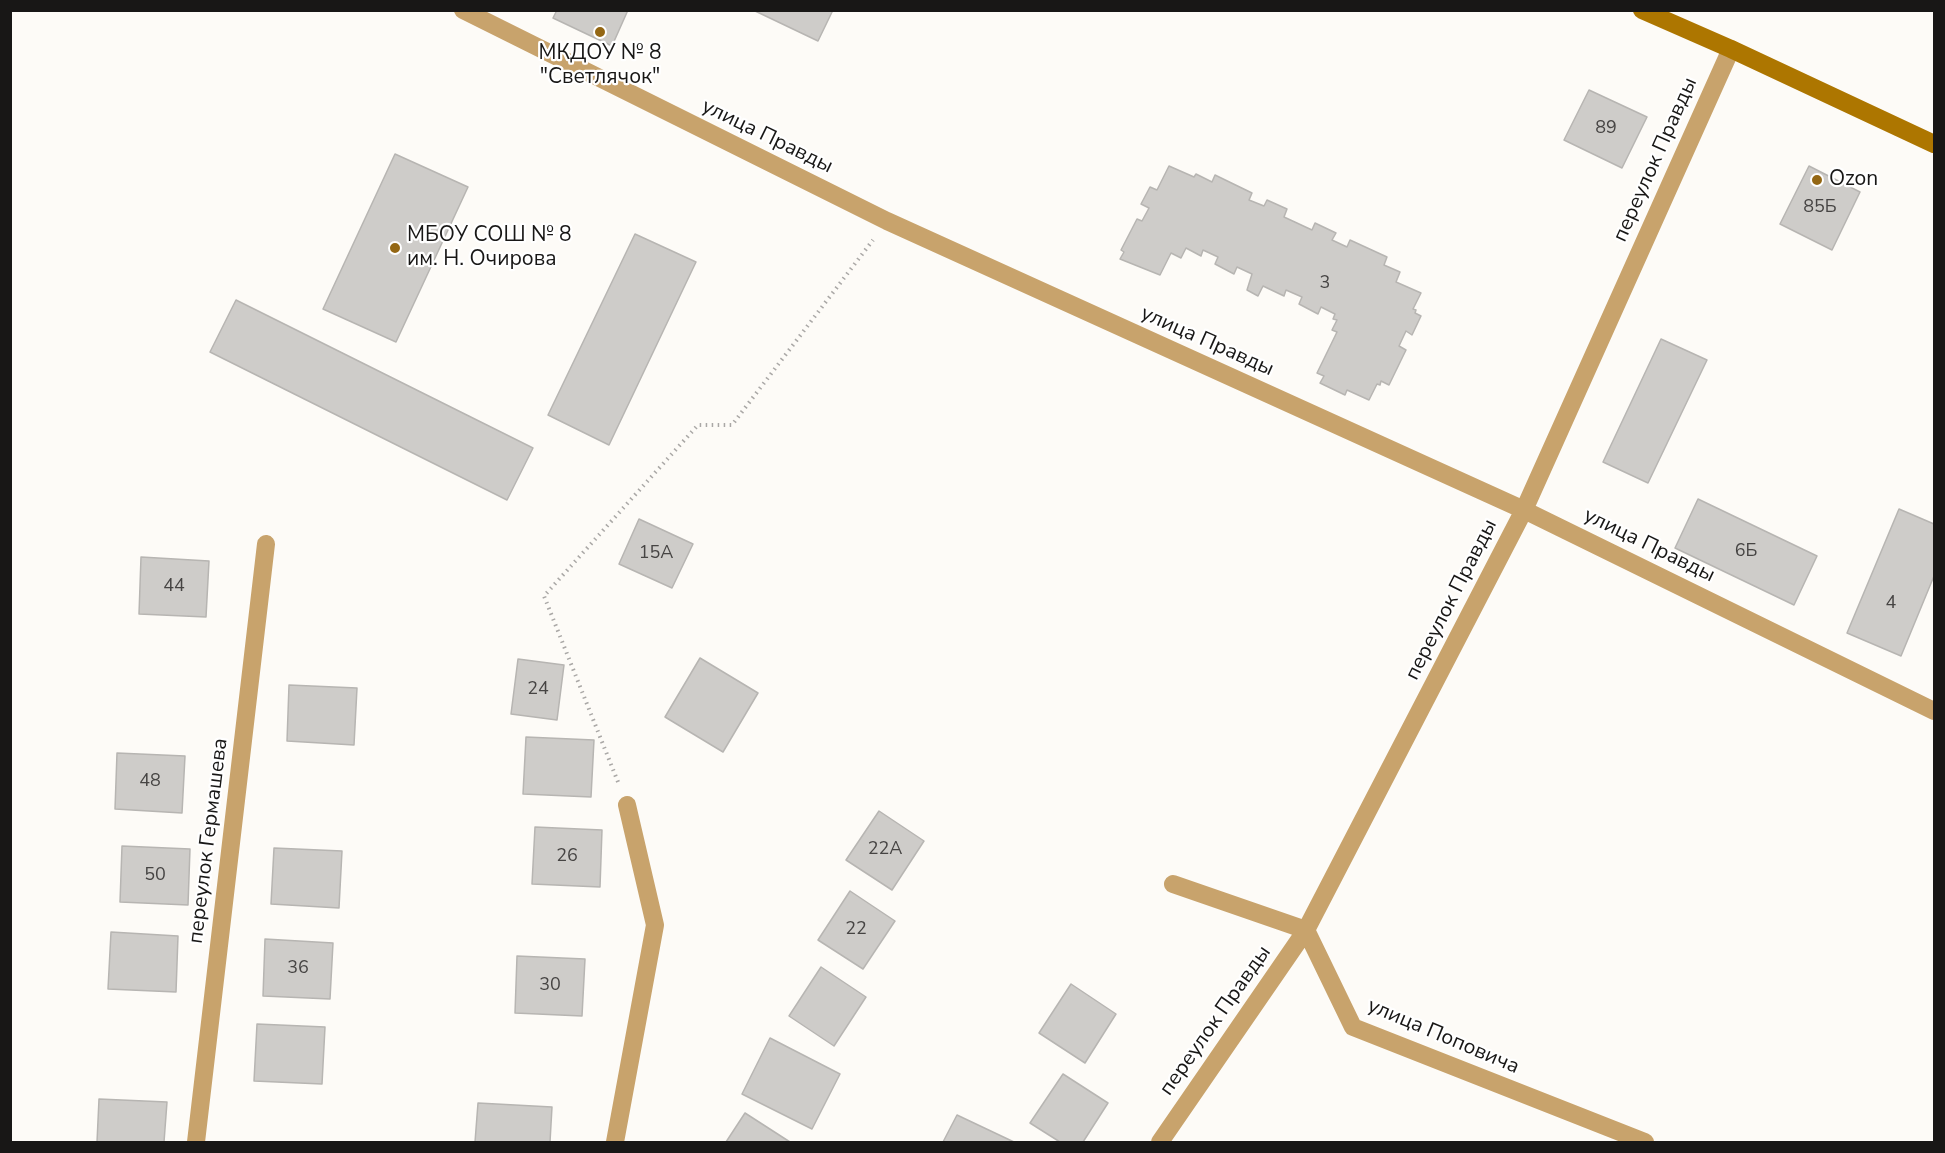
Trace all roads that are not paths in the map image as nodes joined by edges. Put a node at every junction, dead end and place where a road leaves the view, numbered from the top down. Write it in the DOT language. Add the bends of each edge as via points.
graph roads {
  1 [pos="463,10"];
  2 [pos="1642,10"];
  3 [pos="1731,48"];
  4 [pos="1935,144"];
  5 [pos="1524,510"];
  6 [pos="266,544"];
  7 [pos="1935,711"];
  8 [pos="627,805"];
  9 [pos="1173,884"];
  10 [pos="1306,930"];
  11 [pos="196,1143"];
  12 [pos="615,1143"];
  13 [pos="1160,1143"];
  14 [pos="1645,1143"];
  1 -- 5 [label="street, улица Правды" via="887,221"];
  2 -- 3 [label="street"];
  3 -- 4 [label="street"];
  3 -- 5 [label="street, переулок Правды"];
  5 -- 7 [label="street, улица Правды"];
  5 -- 10 [label="street, переулок Правды"];
  6 -- 11 [label="street, переулок Гермашева"];
  8 -- 12 [label="street" via="655,925"];
  9 -- 10 [label="street"];
  10 -- 13 [label="street, переулок Правды"];
  10 -- 14 [label="street, улица Поповича" via="1353,1027"];
}
